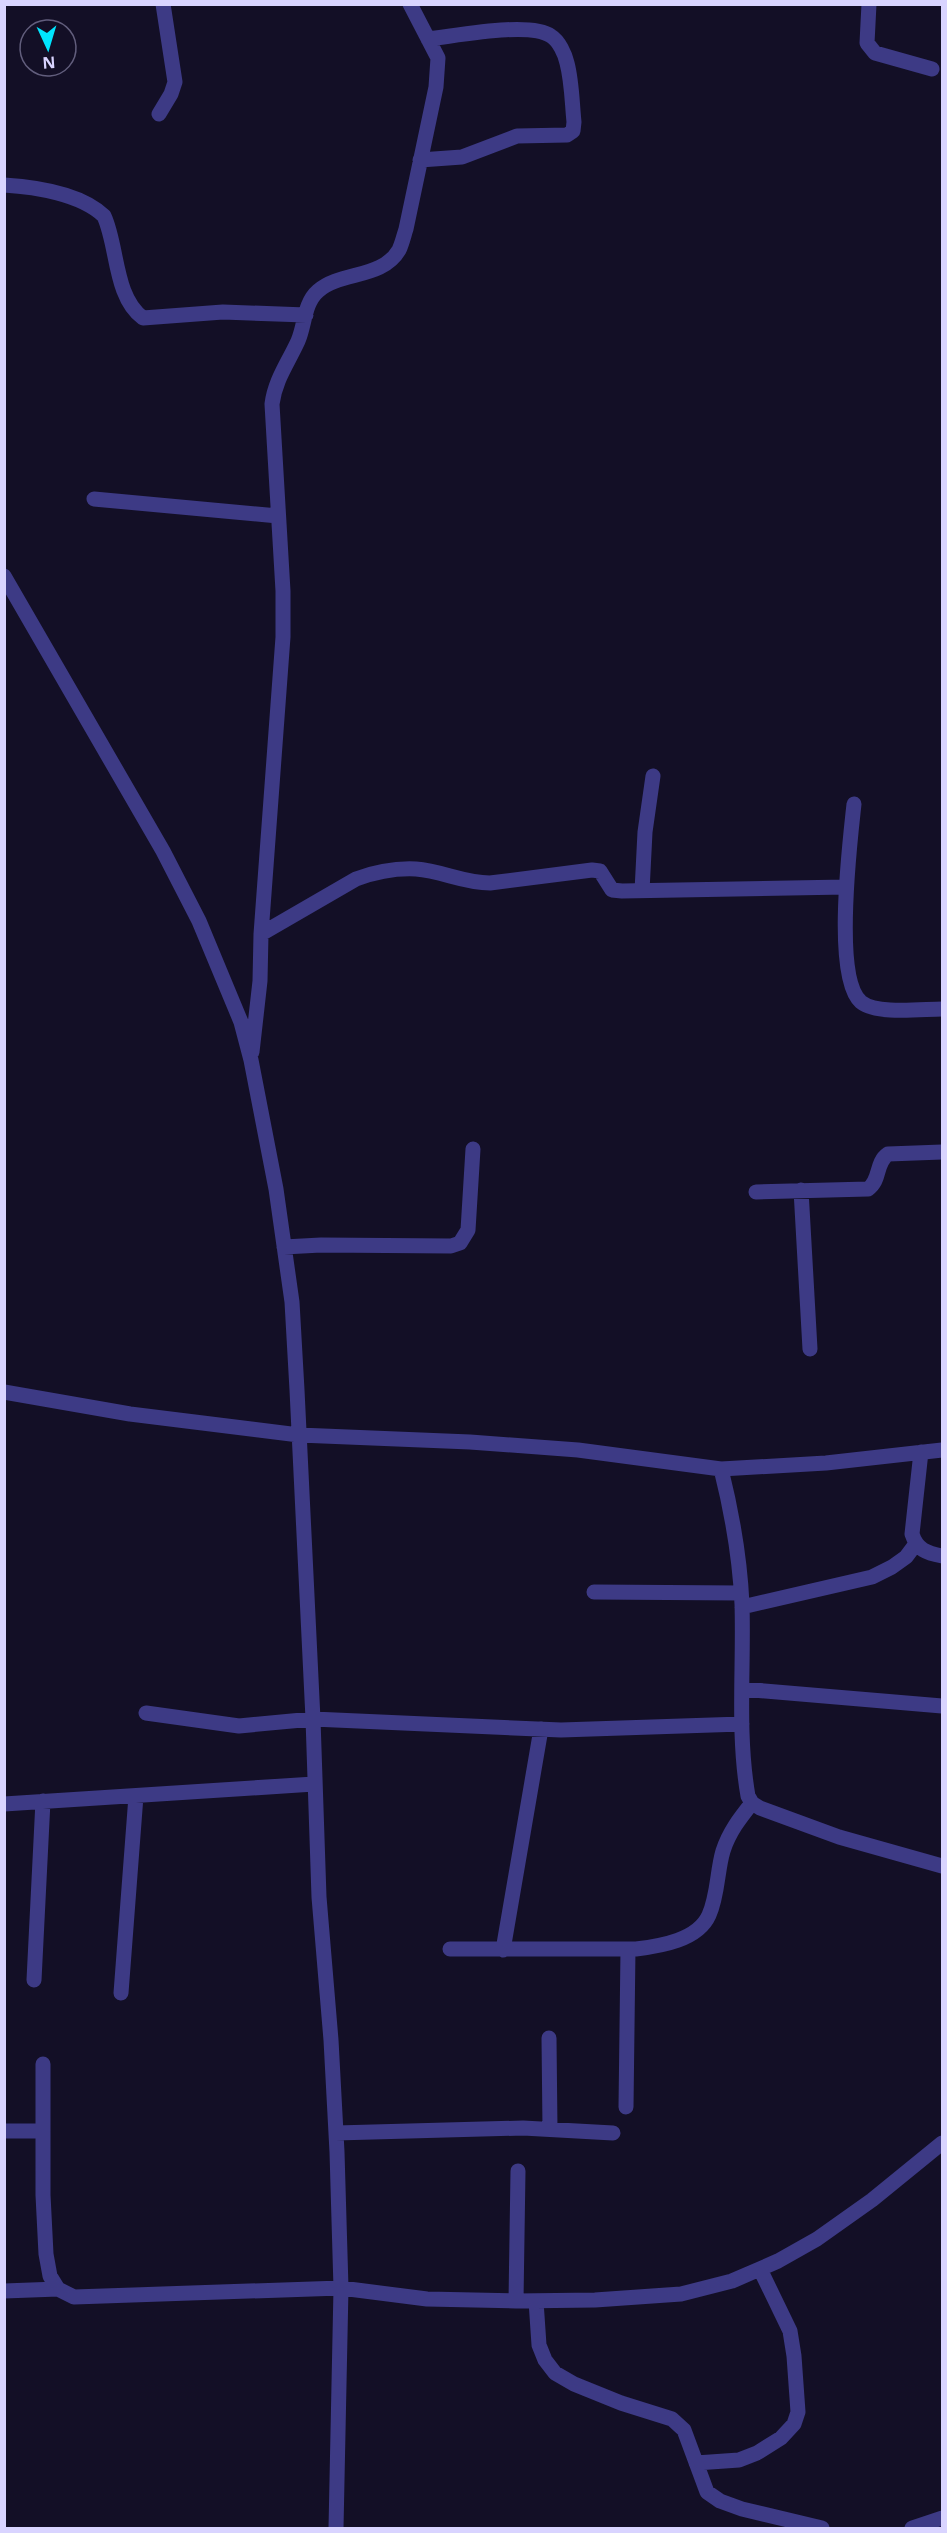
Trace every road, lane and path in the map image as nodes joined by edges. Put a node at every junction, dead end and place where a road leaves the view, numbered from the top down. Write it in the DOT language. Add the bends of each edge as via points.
graph roads {
  1 [pos="163,4"];
  2 [pos="410,4"];
  3 [pos="869,4"];
  4 [pos="428,39"];
  5 [pos="932,69"];
  6 [pos="159,114"];
  7 [pos="420,160"];
  8 [pos="4,185"];
  9 [pos="306,315"];
  10 [pos="94,499"];
  11 [pos="278,516"];
  12 [pos="4,576"];
  13 [pos="653,776"];
  14 [pos="854,804"];
  15 [pos="846,887"];
  16 [pos="642,891"];
  17 [pos="261,934"];
  18 [pos="942,1009"];
  19 [pos="251,1060"];
  20 [pos="473,1149"];
  21 [pos="942,1152"];
  22 [pos="801,1190"];
  23 [pos="756,1192"];
  24 [pos="284,1247"];
  25 [pos="810,1349"];
  26 [pos="4,1392"];
  27 [pos="299,1436"];
  28 [pos="942,1450"];
  29 [pos="921,1452"];
  30 [pos="721,1469"];
  31 [pos="915,1545"];
  32 [pos="942,1556"];
  33 [pos="594,1592"];
  34 [pos="741,1600"];
  35 [pos="742,1689"];
  36 [pos="942,1706"];
  37 [pos="146,1713"];
  38 [pos="313,1719"];
  39 [pos="742,1724"];
  40 [pos="541,1729"];
  41 [pos="314,1784"];
  42 [pos="136,1796"];
  43 [pos="43,1801"];
  44 [pos="752,1803"];
  45 [pos="4,1804"];
  46 [pos="942,1866"];
  47 [pos="450,1948"];
  48 [pos="628,1949"];
  49 [pos="503,1950"];
  50 [pos="34,1980"];
  51 [pos="121,1993"];
  52 [pos="549,2038"];
  53 [pos="43,2064"];
  54 [pos="626,2107"];
  55 [pos="550,2129"];
  56 [pos="4,2131"];
  57 [pos="43,2131"];
  58 [pos="336,2133"];
  59 [pos="613,2133"];
  60 [pos="942,2143"];
  61 [pos="518,2171"];
  62 [pos="760,2269"];
  63 [pos="341,2288"];
  64 [pos="58,2289"];
  65 [pos="4,2291"];
  66 [pos="516,2301"];
  67 [pos="536,2301"];
  68 [pos="696,2463"];
  69 [pos="942,2518"];
  70 [pos="336,2529"];
  71 [pos="822,2529"];
  72 [pos="912,2529"];
  1 -- 6 [label="street" via="175,82"];
  2 -- 4 [label="street"];
  3 -- 5 [label="street" via="867,43 875,53"];
  4 -- 7 [label="street" via="438,58 438,70"];
  4 -- 7 [label="street" via="517,29 539,30 552,36 567,63 574,122 573,131 567,135 517,136 462,157"];
  7 -- 9 [label="street" via="399,251 381,267 320,290 311,298"];
  8 -- 9 [label="street" via="63,196 104,216 119,278 136,313 143,318 223,312"];
  9 -- 11 [label="street" via="299,339 278,378 272,405"];
  10 -- 11 [label="street"];
  11 -- 17 [label="street" via="283,637"];
  12 -- 19 [label="street" via="163,851 199,921 241,1022"];
  13 -- 16 [label="street"];
  14 -- 15 [label="street"];
  15 -- 16 [label="street"];
  15 -- 18 [label="street" via="853,992 862,1003 888,1010"];
  16 -- 17 [label="street" via="612,890 600,871 592,870 490,883 474,883 417,869 386,872 356,879"];
  17 -- 19 [label="street"];
  19 -- 24 [label="street"];
  20 -- 24 [label="street" via="468,1230 460,1243"];
  21 -- 22 [label="street" via="888,1154 881,1159 877,1179 868,1189"];
  22 -- 23 [label="street"];
  22 -- 25 [label="street"];
  24 -- 27 [label="street" via="292,1302"];
  26 -- 27 [label="street" via="129,1414"];
  27 -- 30 [label="street" via="578,1450"];
  27 -- 38 [label="street"];
  28 -- 29 [label="street"];
  29 -- 30 [label="street"];
  29 -- 31 [label="street" via="912,1534"];
  30 -- 34 [label="street"];
  31 -- 32 [label="street"];
  31 -- 34 [label="street" via="906,1557 872,1578"];
  33 -- 34 [label="street"];
  34 -- 35 [label="street"];
  35 -- 36 [label="street"];
  35 -- 39 [label="street"];
  37 -- 38 [label="street" via="239,1726"];
  38 -- 40 [label="street"];
  38 -- 41 [label="street"];
  39 -- 40 [label="street"];
  39 -- 44 [label="street" via="746,1782"];
  40 -- 49 [label="street"];
  41 -- 42 [label="street"];
  41 -- 58 [label="street"];
  42 -- 43 [label="street"];
  42 -- 51 [label="street"];
  43 -- 45 [label="street"];
  43 -- 50 [label="street"];
  44 -- 46 [label="street" via="839,1837"];
  44 -- 48 [label="street" via="723,1851 710,1914 704,1924 659,1947"];
  47 -- 49 [label="street"];
  48 -- 49 [label="street"];
  48 -- 54 [label="street"];
  52 -- 55 [label="street"];
  53 -- 57 [label="street"];
  55 -- 58 [label="street"];
  55 -- 59 [label="street"];
  56 -- 57 [label="street"];
  57 -- 64 [label="street" via="46,2254 50,2276"];
  58 -- 63 [label="street"];
  60 -- 62 [label="street" via="817,2239"];
  61 -- 66 [label="street"];
  62 -- 67 [label="street" via="681,2294"];
  62 -- 68 [label="street" via="789,2331 798,2412 794,2424 781,2438 757,2453 739,2460"];
  63 -- 64 [label="street" via="74,2296"];
  63 -- 66 [label="street" via="427,2299"];
  63 -- 70 [label="street"];
  64 -- 65 [label="street"];
  66 -- 67 [label="street"];
  67 -- 68 [label="street" via="539,2345 555,2373 621,2403 672,2420 684,2430"];
  68 -- 71 [label="street" via="707,2492 720,2501"];
  69 -- 72 [label="street"];
}
